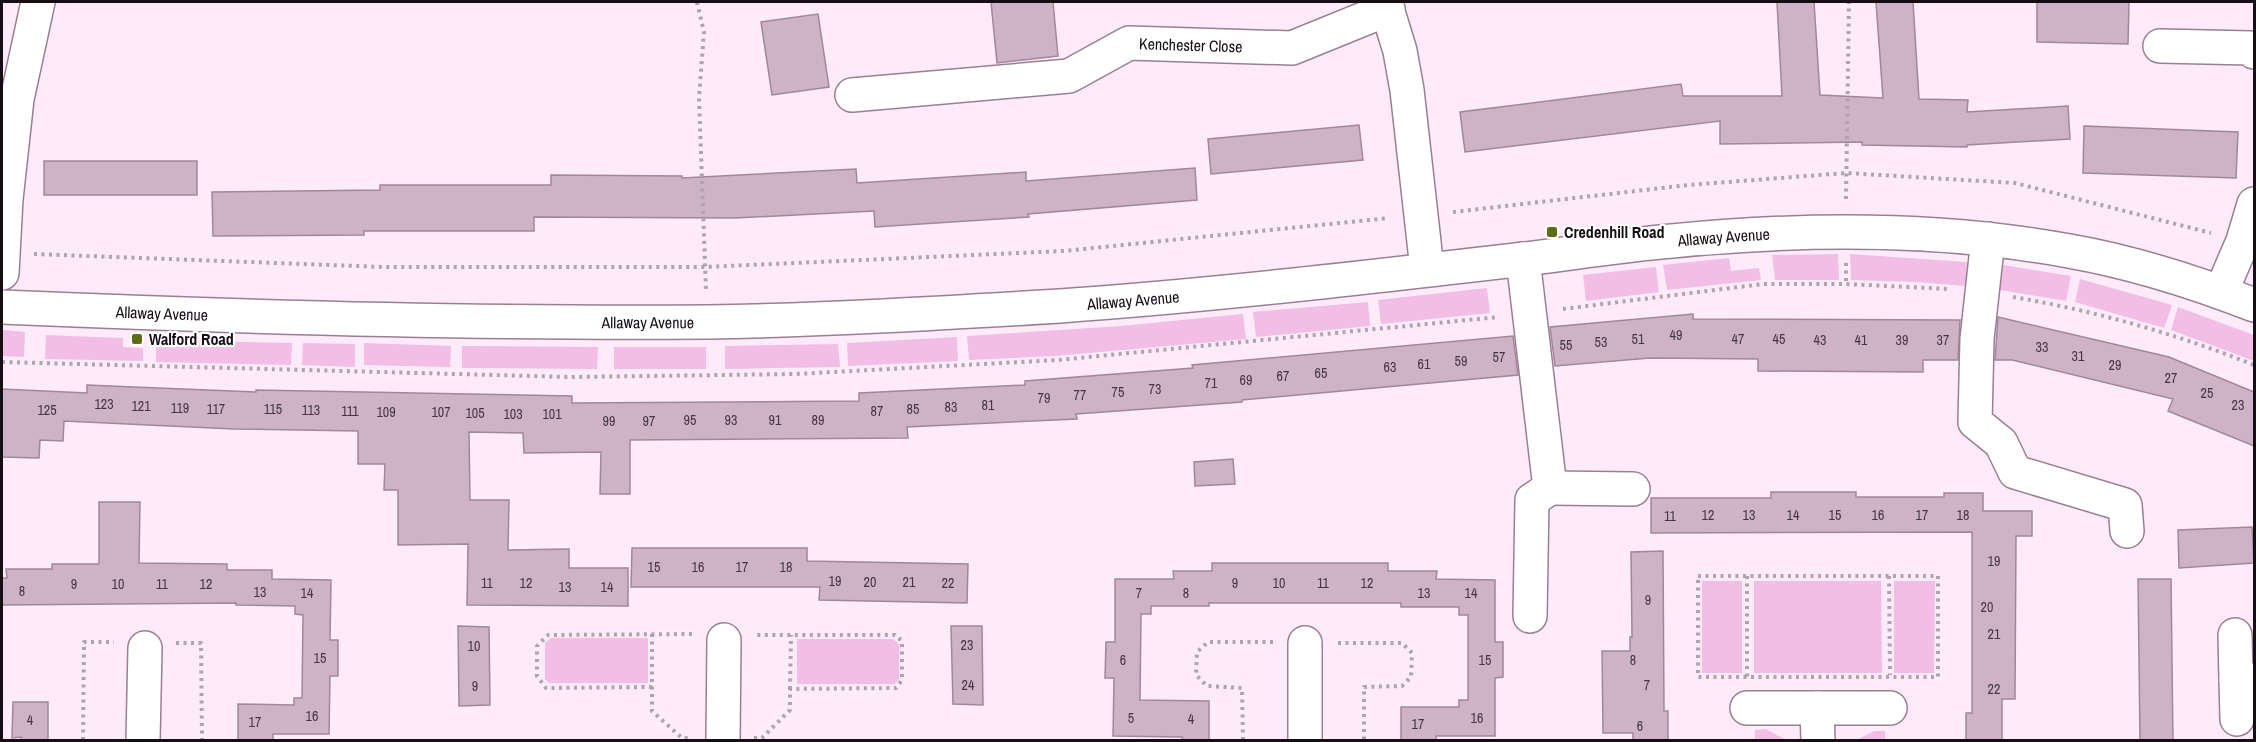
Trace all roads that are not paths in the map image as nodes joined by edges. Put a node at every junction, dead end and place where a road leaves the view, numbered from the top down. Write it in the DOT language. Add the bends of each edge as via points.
graph roads {
  1 [pos="38,2"];
  2 [pos="1386,5"];
  3 [pos="2160,46"];
  4 [pos="2254,52"];
  5 [pos="852,95"];
  6 [pos="2254,204"];
  7 [pos="1988,239"];
  8 [pos="1523,259"];
  9 [pos="2,263"];
  10 [pos="1427,269"];
  11 [pos="2221,292"];
  12 [pos="2254,305"];
  13 [pos="2,307"];
  14 [pos="1550,488"];
  15 [pos="1633,489"];
  16 [pos="2127,531"];
  17 [pos="1530,616"];
  18 [pos="2235,635"];
  19 [pos="724,640"];
  20 [pos="1305,642"];
  21 [pos="145,648"];
  22 [pos="2245,680"];
  23 [pos="1747,693"];
  24 [pos="1890,693"];
  25 [pos="1817,708"];
  26 [pos="2237,719"];
  27 [pos="143,741"];
  28 [pos="723,741"];
  29 [pos="1305,741"];
  30 [pos="1818,741"];
  1 -- 9 [label="street" via="17,99"];
  2 -- 5 [label="street, Kenchester Close" via="1292,48 1129,43 1069,76"];
  2 -- 10 [label="street" via="1405,80"];
  3 -- 4 [label="street" via="2250,48"];
  6 -- 11 [label="street"];
  7 -- 8 [label="street, Allaway Avenue" via="1845,232 1671,241"];
  7 -- 11 [label="street, Allaway Avenue" via="2072,251"];
  7 -- 16 [label="street" via="1977,339 1976,422 2001,443 2015,472 2125,505"];
  8 -- 10 [label="street, Allaway Avenue"];
  8 -- 14 [label="street"];
  10 -- 13 [label="street, Allaway Avenue" via="1124,301 707,321 364,320"];
  11 -- 12 [label="street, Allaway Avenue"];
  14 -- 15 [label="street"];
  14 -- 17 [label="street" via="1532,500"];
  18 -- 22 [label="street"];
  19 -- 28 [label="street"];
  20 -- 29 [label="street"];
  21 -- 27 [label="street"];
  22 -- 26 [label="street"];
  23 -- 25 [label="street"];
  24 -- 25 [label="street"];
  25 -- 30 [label="street"];
}
